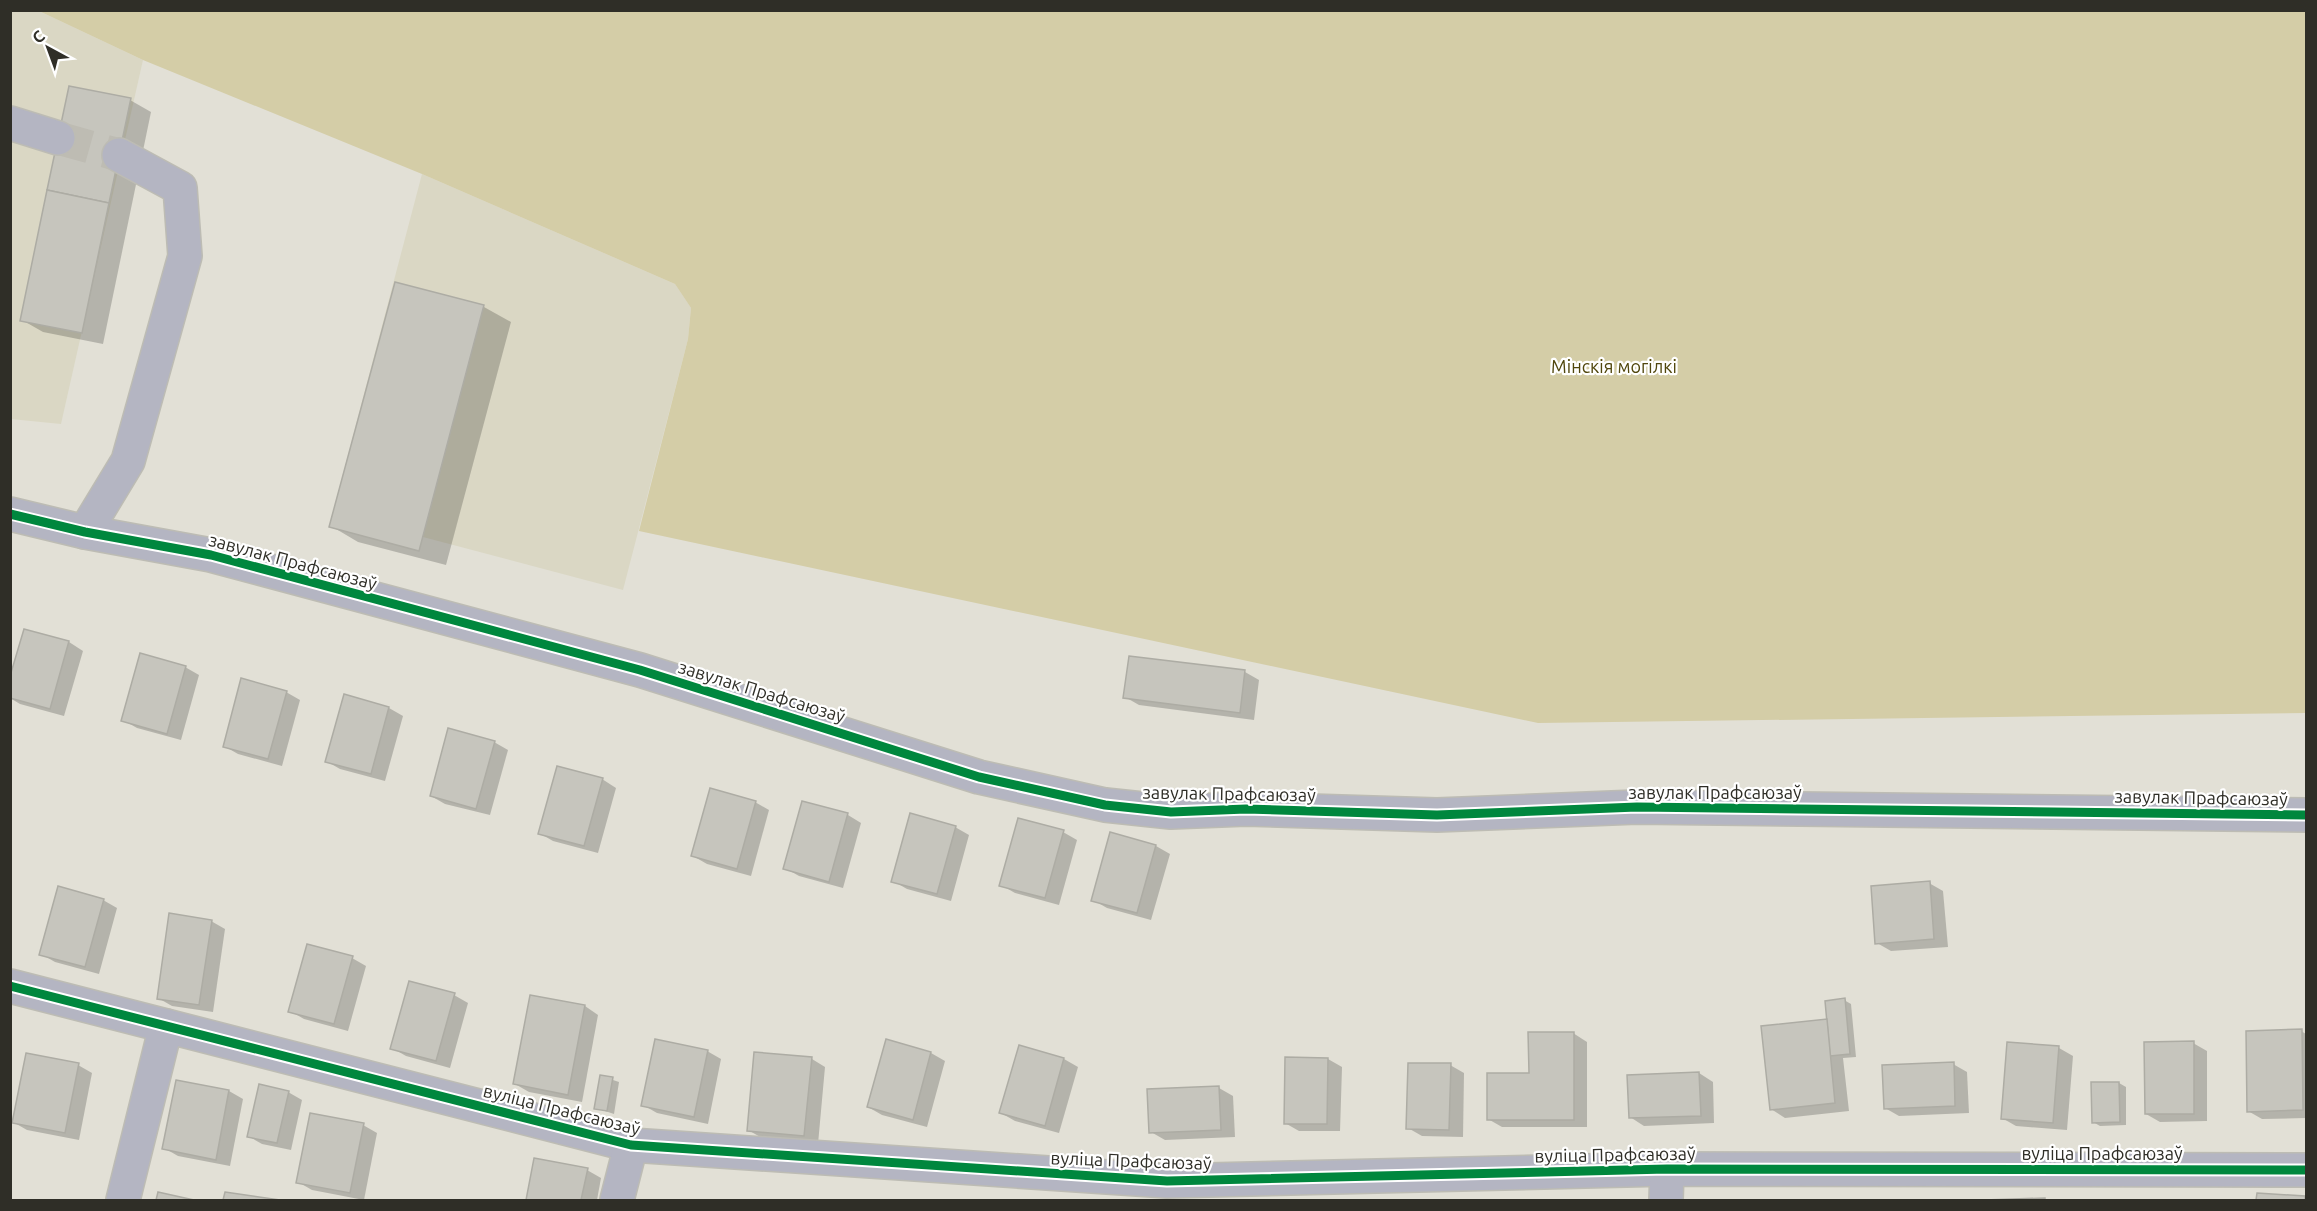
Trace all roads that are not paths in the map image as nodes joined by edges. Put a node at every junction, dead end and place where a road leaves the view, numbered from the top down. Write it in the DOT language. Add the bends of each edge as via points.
graph roads {
  1 [pos="10,123"];
  2 [pos="58,138"];
  3 [pos="119,155"];
  4 [pos="10,514"];
  5 [pos="85,532"];
  6 [pos="2307,815"];
  7 [pos="10,986"];
  8 [pos="166,1026"];
  9 [pos="631,1145"];
  10 [pos="2307,1170"];
  11 [pos="1667,1185"];
  12 [pos="1067,1187"];
  13 [pos="123,1200"];
  14 [pos="617,1200"];
  1 -- 2 [label="street"];
  3 -- 5 [label="street" via="180,188 184,256 128,461"];
  4 -- 5 [label="street, завулак Прафсаюзаў"];
  5 -- 6 [label="street, завулак Прафсаюзаў" via="211,555 640,670 979,777 1105,805 1171,812 1246,809 1437,815 1637,807"];
  7 -- 8 [label="street, вуліца Прафсаюзаў"];
  8 -- 9 [label="street, вуліца Прафсаюзаў"];
  8 -- 13 [label="street"];
  9 -- 12 [label="street, вуліца Прафсаюзаў"];
  9 -- 14 [label="street"];
  10 -- 11 [label="street, вуліца Прафсаюзаў"];
  11 -- 12 [label="street, вуліца Прафсаюзаў" via="1167,1181"];
}
